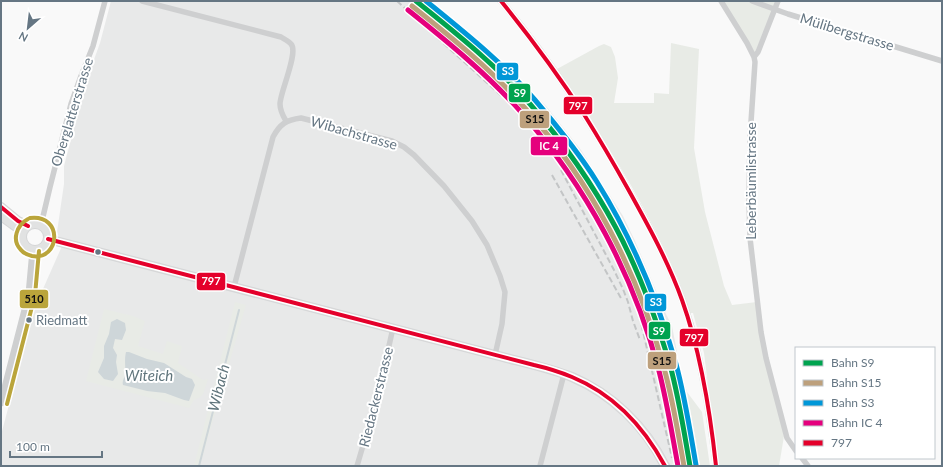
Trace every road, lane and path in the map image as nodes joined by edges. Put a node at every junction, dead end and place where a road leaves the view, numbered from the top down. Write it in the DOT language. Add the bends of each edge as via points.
graph roads {
  1 [pos="105,1"];
  2 [pos="142,1"];
  3 [pos="502,1"];
  4 [pos="721,1"];
  5 [pos="752,1"];
  6 [pos="778,1"];
  7 [pos="774,9"];
  8 [pos="754,57"];
  9 [pos="942,61"];
  10 [pos="286,121"];
  11 [pos="1,207"];
  12 [pos="1,216"];
  13 [pos="41,225"];
  14 [pos="25,229"];
  15 [pos="48,240"];
  16 [pos="33,250"];
  17 [pos="234,287"];
  18 [pos="393,328"];
  19 [pos="496,355"];
  20 [pos="564,374"];
  21 [pos="1,403"];
  22 [pos="795,450"];
  23 [pos="359,466"];
  24 [pos="540,466"];
  25 [pos="665,466"];
  26 [pos="716,466"];
  1 -- 13 [label="street, Oberglatterstrasse" via="93,46 71,104"];
  2 -- 10 [label="street" via="281,37 292,44 292,57 280,104"];
  3 -- 26 [label="street" via="584,115 647,222 672,272 697,352"];
  4 -- 8 [label="street, Leberbäumlistrasse"];
  5 -- 7 [label="street, Mülibergstrasse"];
  6 -- 7 [label="street"];
  7 -- 8 [label="street"];
  7 -- 9 [label="street, Mülibergstrasse"];
  8 -- 22 [label="street, Leberbäumlistrasse" via="750,137 750,238 766,358 787,438"];
  10 -- 17 [label="street" via="273,137"];
  10 -- 19 [label="street, Wibachstrasse" via="301,118 392,141 414,155 444,186 472,221 487,245 505,292"];
  11 -- 14 [label="main road"];
  12 -- 14 [label="main road"];
  13 -- 14 [label="main road" via="34,223"];
  13 -- 15 [label="main road" via="48,232"];
  14 -- 16 [label="main road" via="22,240 26,247"];
  15 -- 16 [label="main road" via="41,249"];
  15 -- 17 [label="main road"];
  16 -- 21 [label="street" via="29,294"];
  17 -- 18 [label="main road"];
  18 -- 19 [label="main road"];
  18 -- 23 [label="street, Riedackerstrasse"];
  19 -- 20 [label="main road"];
  20 -- 24 [label="street"];
  20 -- 25 [label="main road" via="590,386 625,412 646,435"];
}
